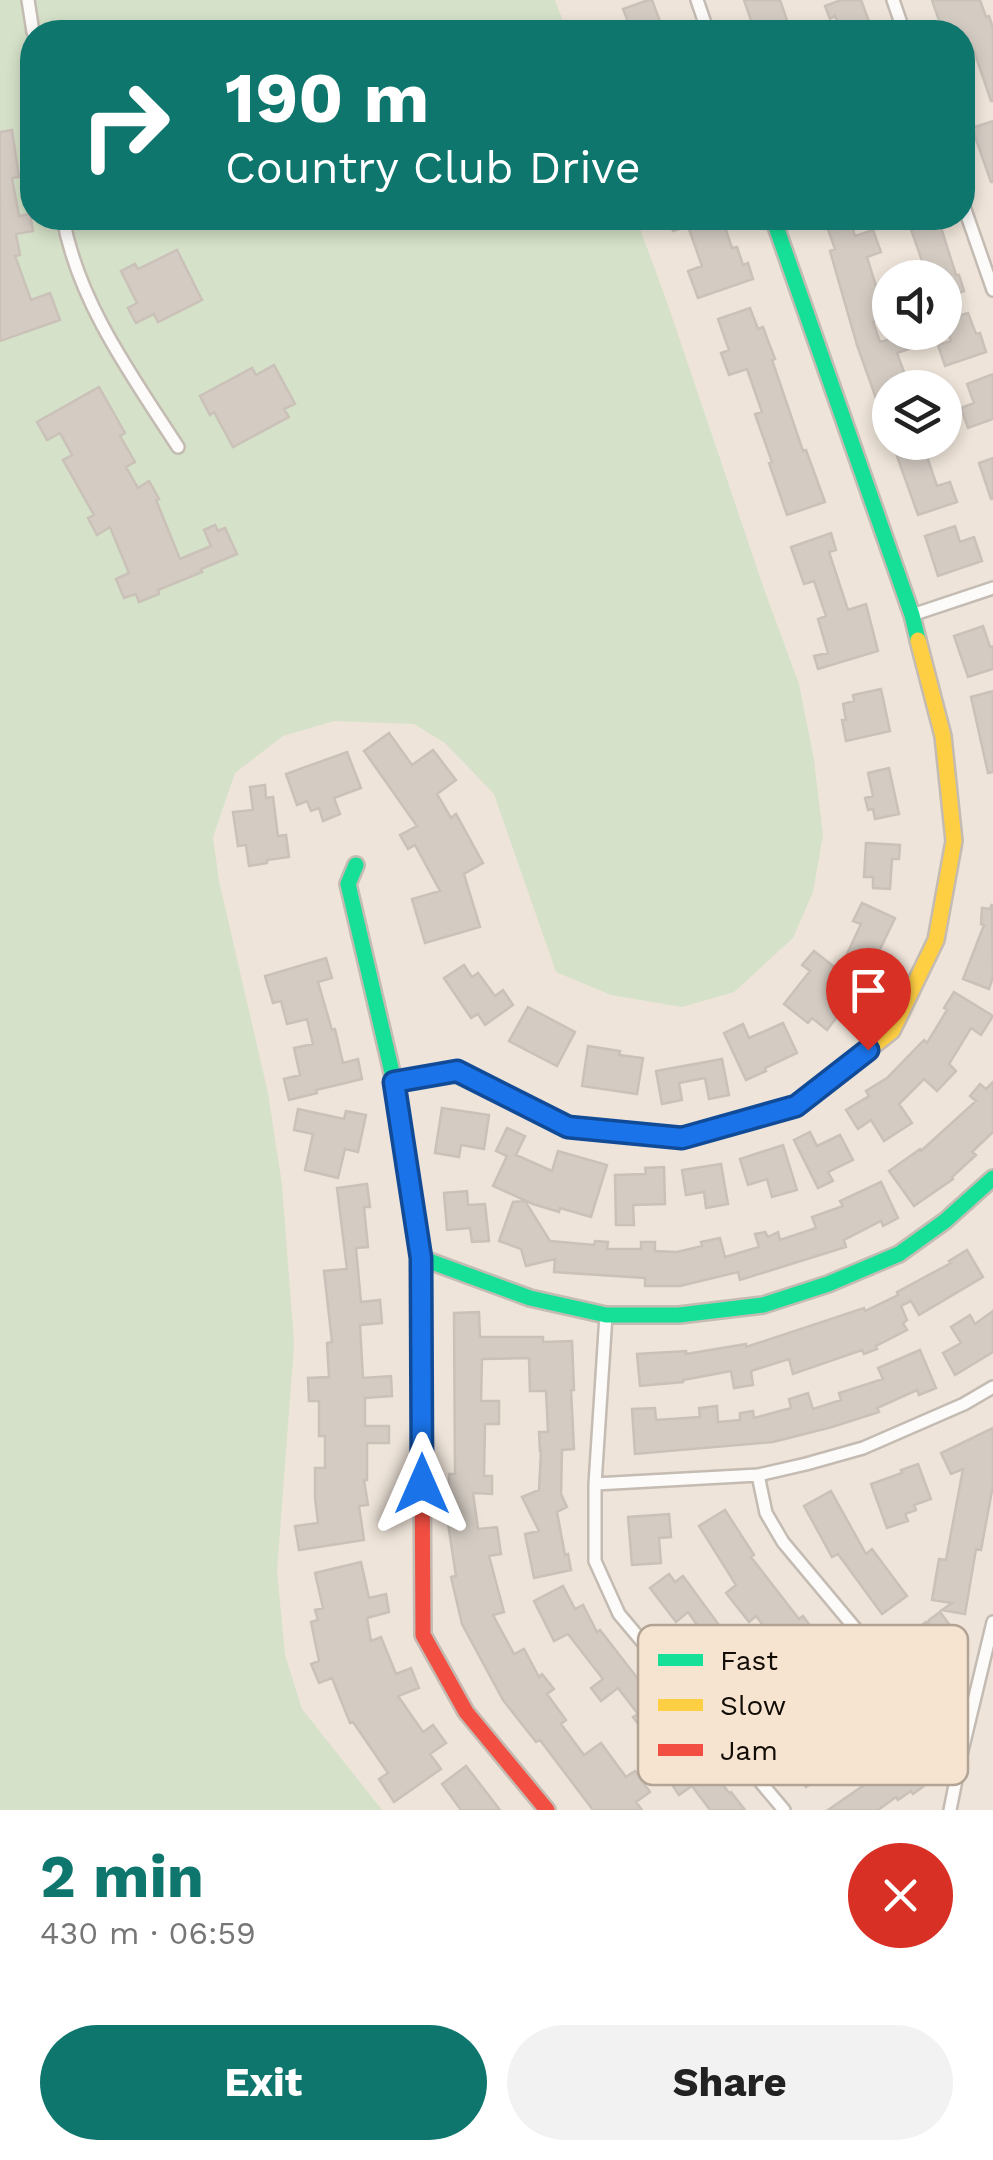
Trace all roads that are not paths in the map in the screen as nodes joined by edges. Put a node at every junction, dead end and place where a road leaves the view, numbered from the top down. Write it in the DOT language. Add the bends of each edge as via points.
graph roads {
  1 [pos="65,230"];
  2 [pos="777,230"];
  3 [pos="972,230"];
  4 [pos="993,290"];
  5 [pos="178,447"];
  6 [pos="993,588"];
  7 [pos="912,615"];
  8 [pos="356,865"];
  9 [pos="394,1082"];
  10 [pos="993,1178"];
  11 [pos="421,1258"];
  12 [pos="606,1315"];
  13 [pos="993,1387"];
  14 [pos="758,1475"];
  15 [pos="595,1484"];
  16 [pos="993,1622"];
  17 [pos="852,1625"];
  18 [pos="638,1637"];
  19 [pos="968,1726"];
  20 [pos="763,1785"];
  21 [pos="955,1785"];
  22 [pos="546,1810"];
  23 [pos="784,1810"];
  24 [pos="950,1810"];
  1 -- 5 [label="street" via="85,293"];
  2 -- 7 [label="street"];
  3 -- 4 [label="street"];
  6 -- 7 [label="street"];
  7 -- 9 [label="street" via="944,736 954,841 936,940 892,1031 796,1106 682,1138 568,1127 457,1071"];
  8 -- 9 [label="street" via="348,884"];
  9 -- 11 [label="street"];
  10 -- 12 [label="street" via="899,1254 828,1284 763,1305"];
  11 -- 12 [label="street" via="530,1298"];
  11 -- 22 [label="street" via="423,1635 466,1712"];
  12 -- 15 [label="street"];
  13 -- 14 [label="street" via="863,1448"];
  14 -- 15 [label="street"];
  14 -- 17 [label="street" via="766,1513 782,1542"];
  15 -- 18 [label="street" via="595,1561 619,1614"];
  16 -- 19 [label="street"];
  20 -- 23 [label="street"];
  21 -- 24 [label="street"];
}
